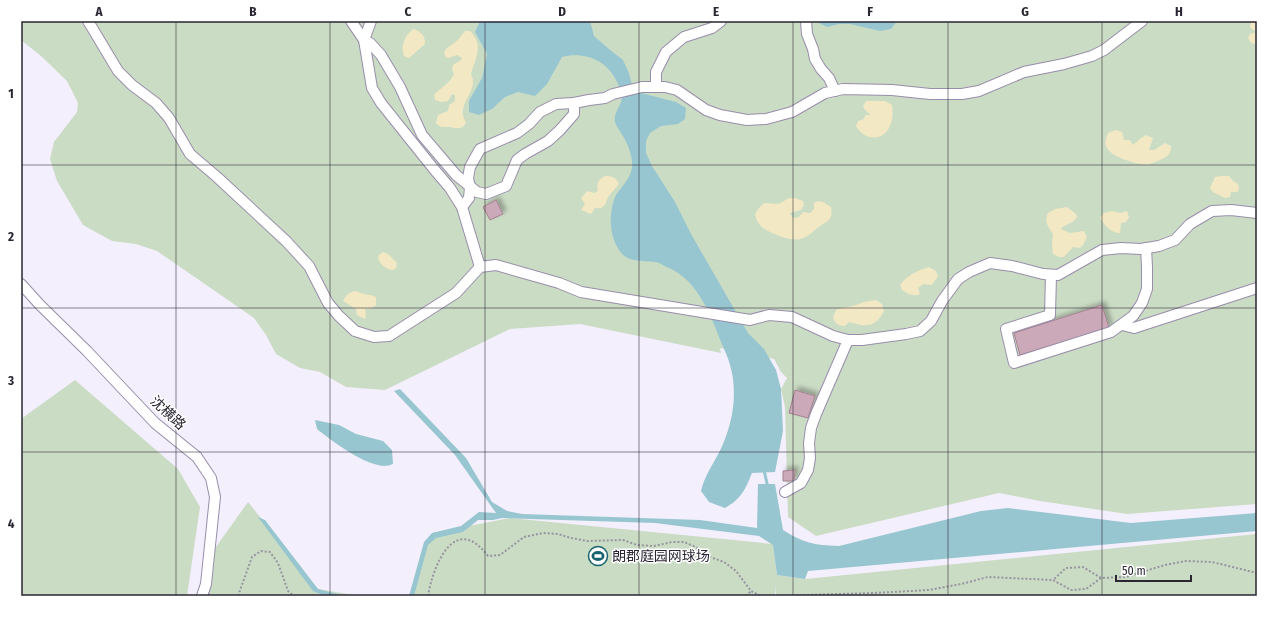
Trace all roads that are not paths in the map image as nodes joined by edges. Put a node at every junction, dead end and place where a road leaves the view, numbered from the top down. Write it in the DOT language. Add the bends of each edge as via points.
graph roads {
  1 [pos="88,21"];
  2 [pos="351,21"];
  3 [pos="371,21"];
  4 [pos="721,21"];
  5 [pos="806,21"];
  6 [pos="1142,21"];
  7 [pos="364,40"];
  8 [pos="656,87"];
  9 [pos="835,91"];
  10 [pos="574,103"];
  11 [pos="470,188"];
  12 [pos="462,208"];
  13 [pos="1257,213"];
  14 [pos="1146,248"];
  15 [pos="480,268"];
  16 [pos="1050,275"];
  17 [pos="21,284"];
  18 [pos="1257,288"];
  19 [pos="1122,325"];
  20 [pos="848,340"];
  21 [pos="786,492"];
  22 [pos="202,596"];
  1 -- 15 [label="street" via="118,71 161,108 190,154 286,241 309,266 328,303 355,331 374,338 389,336 456,293"];
  2 -- 7 [label="street"];
  3 -- 7 [label="street"];
  4 -- 8 [label="street" via="712,28 684,37 666,52 656,72"];
  5 -- 9 [label="street" via="807,34 815,59"];
  6 -- 9 [label="street" via="1092,56 1024,72 979,91 962,94 843,89"];
  7 -- 11 [label="street" via="370,43 385,62 400,87 422,135"];
  7 -- 12 [label="street" via="372,88 381,103 450,188"];
  8 -- 9 [label="street" via="677,90 706,110 747,120 766,119 792,112 825,93"];
  8 -- 10 [label="street" via="642,86 605,98"];
  10 -- 11 [label="street" via="556,104 540,112 517,133 480,149 470,167"];
  10 -- 11 [label="street" via="574,114 560,130 548,141 517,160 506,186 486,194"];
  11 -- 12 [label="street" via="469,198"];
  12 -- 15 [label="street"];
  13 -- 14 [label="street" via="1212,211 1190,224 1175,240"];
  14 -- 16 [label="street" via="1102,250 1058,276"];
  14 -- 19 [label="street" via="1147,289 1142,303 1133,316"];
  15 -- 20 [label="street" via="496,265 560,283 581,292 750,320 769,314 792,316 833,336"];
  16 -- 19 [label="street" via="1050,315 1006,329 1014,363 1111,332"];
  16 -- 20 [label="street" via="990,263 958,279 930,321 920,331"];
  17 -- 22 [label="street, 沈横路" via="155,423 197,457 211,478 215,497 206,584"];
  18 -- 19 [label="street" via="1134,328"];
  20 -- 21 [label="street" via="811,428 808,470 801,482"];
}
